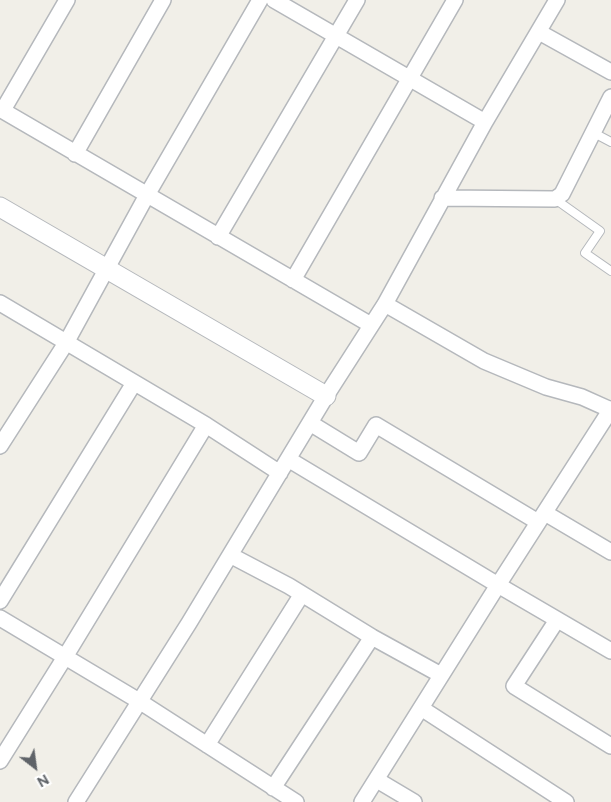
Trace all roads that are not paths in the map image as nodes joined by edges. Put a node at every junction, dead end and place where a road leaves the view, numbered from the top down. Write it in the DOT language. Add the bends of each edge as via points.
graph roads {
  1 [pos="67,0"];
  2 [pos="163,0"];
  3 [pos="260,0"];
  4 [pos="274,0"];
  5 [pos="357,0"];
  6 [pos="455,0"];
  7 [pos="557,0"];
  8 [pos="539,32"];
  9 [pos="336,36"];
  10 [pos="611,72"];
  11 [pos="410,78"];
  12 [pos="611,97"];
  13 [pos="1,110"];
  14 [pos="485,122"];
  15 [pos="594,133"];
  16 [pos="611,142"];
  17 [pos="75,154"];
  18 [pos="147,195"];
  19 [pos="442,198"];
  20 [pos="556,200"];
  21 [pos="0,207"];
  22 [pos="218,237"];
  23 [pos="106,269"];
  24 [pos="611,270"];
  25 [pos="293,280"];
  26 [pos="0,303"];
  27 [pos="385,304"];
  28 [pos="371,325"];
  29 [pos="66,343"];
  30 [pos="134,383"];
  31 [pos="326,396"];
  32 [pos="611,409"];
  33 [pos="310,423"];
  34 [pos="206,425"];
  35 [pos="0,446"];
  36 [pos="288,459"];
  37 [pos="280,473"];
  38 [pos="541,517"];
  39 [pos="611,552"];
  40 [pos="230,555"];
  41 [pos="498,585"];
  42 [pos="302,594"];
  43 [pos="0,602"];
  44 [pos="0,618"];
  45 [pos="557,620"];
  46 [pos="372,637"];
  47 [pos="611,651"];
  48 [pos="65,657"];
  49 [pos="442,675"];
  50 [pos="138,701"];
  51 [pos="421,708"];
  52 [pos="207,745"];
  53 [pos="611,746"];
  54 [pos="0,762"];
  55 [pos="377,780"];
  56 [pos="273,788"];
  57 [pos="76,802"];
  58 [pos="296,802"];
  59 [pos="362,802"];
  60 [pos="414,802"];
  61 [pos="566,802"];
  1 -- 13 [label="street"];
  2 -- 17 [label="street"];
  3 -- 18 [label="street"];
  4 -- 9 [label="street"];
  5 -- 9 [label="street"];
  6 -- 11 [label="street"];
  7 -- 8 [label="street"];
  8 -- 10 [label="street"];
  8 -- 14 [label="street"];
  9 -- 11 [label="street"];
  9 -- 22 [label="street"];
  11 -- 14 [label="street"];
  11 -- 25 [label="street"];
  12 -- 15 [label="street"];
  13 -- 17 [label="street"];
  14 -- 19 [label="street"];
  15 -- 16 [label="lane"];
  15 -- 20 [label="street"];
  17 -- 18 [label="street"];
  18 -- 22 [label="street"];
  18 -- 23 [label="street"];
  19 -- 20 [label="street"];
  19 -- 27 [label="street"];
  20 -- 24 [label="lane" via="600,231 585,253"];
  21 -- 23 [label="street"];
  22 -- 25 [label="street"];
  23 -- 29 [label="street"];
  23 -- 31 [label="street"];
  25 -- 28 [label="street"];
  26 -- 29 [label="street"];
  27 -- 28 [label="street"];
  27 -- 32 [label="street" via="484,361"];
  28 -- 31 [label="street"];
  29 -- 30 [label="street"];
  29 -- 35 [label="street"];
  30 -- 34 [label="street"];
  30 -- 43 [label="street"];
  31 -- 33 [label="street"];
  32 -- 38 [label="street"];
  33 -- 36 [label="street"];
  33 -- 38 [label="street" via="359,453 376,425"];
  34 -- 37 [label="street"];
  34 -- 48 [label="street"];
  36 -- 37 [label="street"];
  36 -- 41 [label="street"];
  37 -- 40 [label="street"];
  38 -- 39 [label="street"];
  38 -- 41 [label="street"];
  40 -- 42 [label="street"];
  40 -- 50 [label="street"];
  41 -- 45 [label="street"];
  41 -- 49 [label="street"];
  42 -- 46 [label="street"];
  42 -- 52 [label="street"];
  44 -- 48 [label="street"];
  45 -- 47 [label="street"];
  45 -- 53 [label="street" via="514,686"];
  46 -- 49 [label="street"];
  46 -- 56 [label="street"];
  48 -- 50 [label="street"];
  48 -- 54 [label="street"];
  49 -- 51 [label="street"];
  50 -- 52 [label="street"];
  50 -- 57 [label="street"];
  51 -- 55 [label="street"];
  51 -- 61 [label="street"];
  52 -- 56 [label="street"];
  55 -- 59 [label="street"];
  55 -- 60 [label="street"];
  56 -- 58 [label="street"];
}
